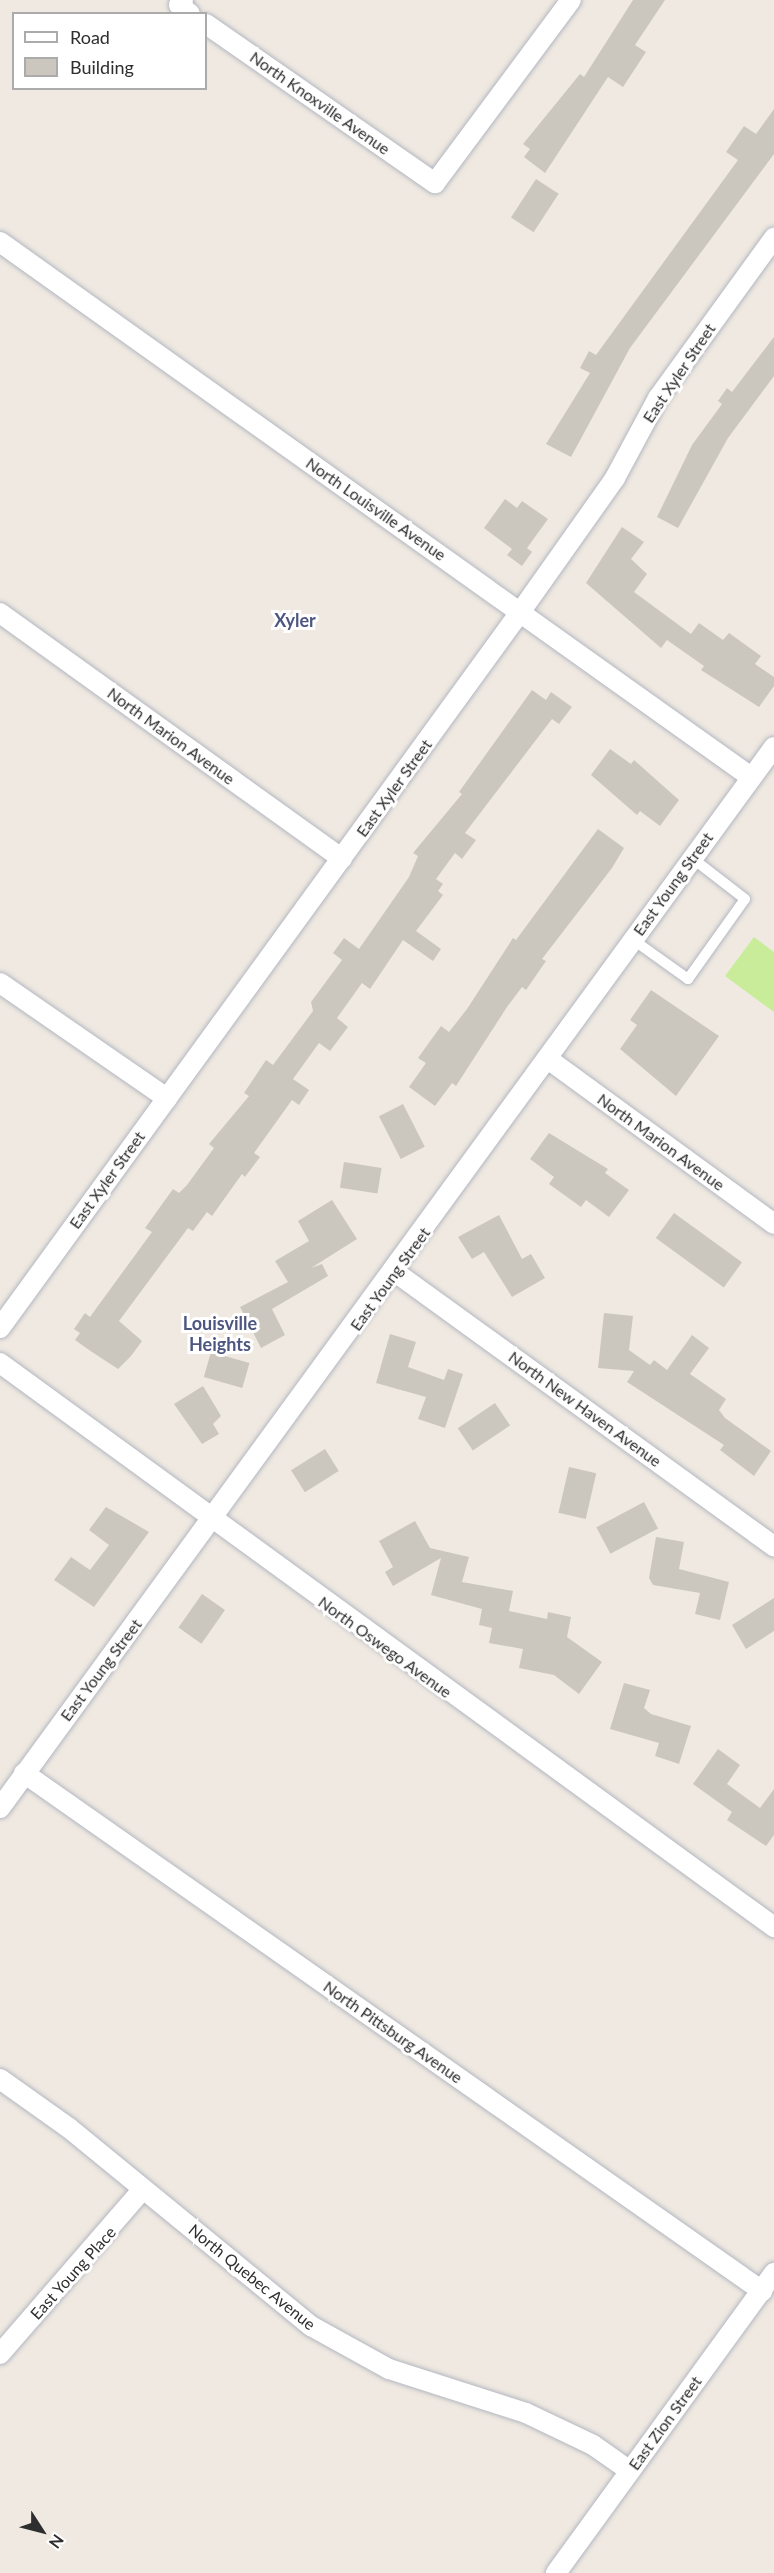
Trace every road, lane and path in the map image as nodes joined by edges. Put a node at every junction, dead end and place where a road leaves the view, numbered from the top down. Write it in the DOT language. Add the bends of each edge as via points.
graph roads {
  1 [pos="571,0"];
  2 [pos="207,25"];
  3 [pos="774,238"];
  4 [pos="0,242"];
  5 [pos="521,611"];
  6 [pos="0,614"];
  7 [pos="773,753"];
  8 [pos="751,777"];
  9 [pos="692,858"];
  10 [pos="342,859"];
  11 [pos="632,939"];
  12 [pos="0,983"];
  13 [pos="548,1059"];
  14 [pos="167,1098"];
  15 [pos="774,1224"];
  16 [pos="395,1272"];
  17 [pos="0,1328"];
  18 [pos="0,1363"];
  19 [pos="211,1522"];
  20 [pos="774,1546"];
  21 [pos="24,1773"];
  22 [pos="0,1808"];
  23 [pos="774,1927"];
  24 [pos="0,2079"];
  25 [pos="143,2189"];
  26 [pos="774,2273"];
  27 [pos="762,2291"];
  28 [pos="0,2354"];
  29 [pos="630,2471"];
  30 [pos="556,2573"];
  1 -- 2 [label="street, North Knoxville Avenue" via="435,183"];
  3 -- 5 [label="street, East Xyler Street" via="658,398 615,478"];
  4 -- 5 [label="street, North Louisville Avenue"];
  5 -- 8 [label="street, North Louisville Avenue"];
  5 -- 10 [label="street, East Xyler Street"];
  6 -- 10 [label="street, North Marion Avenue"];
  7 -- 8 [label="street, East Young Street"];
  8 -- 9 [label="street, East Young Street"];
  9 -- 11 [label="street, East Young Street"];
  9 -- 11 [label="lane" via="746,899 688,979"];
  10 -- 14 [label="street, East Xyler Street"];
  11 -- 13 [label="street, East Young Street"];
  12 -- 14 [label="street"];
  13 -- 15 [label="street, North Marion Avenue"];
  13 -- 16 [label="street, East Young Street"];
  14 -- 17 [label="street, East Xyler Street"];
  16 -- 19 [label="street, East Young Street"];
  16 -- 20 [label="street, North New Haven Avenue"];
  18 -- 19 [label="street, North Oswego Avenue"];
  19 -- 21 [label="street, East Young Street"];
  19 -- 23 [label="street, North Oswego Avenue"];
  21 -- 22 [label="street, East Young Street"];
  21 -- 27 [label="street, North Pittsburg Avenue"];
  24 -- 25 [label="street, North Quebec Avenue"];
  25 -- 28 [label="street, East Young Place"];
  25 -- 29 [label="street, North Quebec Avenue" via="311,2326 389,2369 526,2413 593,2445"];
  26 -- 27 [label="street, East Zion Street"];
  27 -- 29 [label="street, East Zion Street"];
  29 -- 30 [label="street, East Zion Street"];
}
